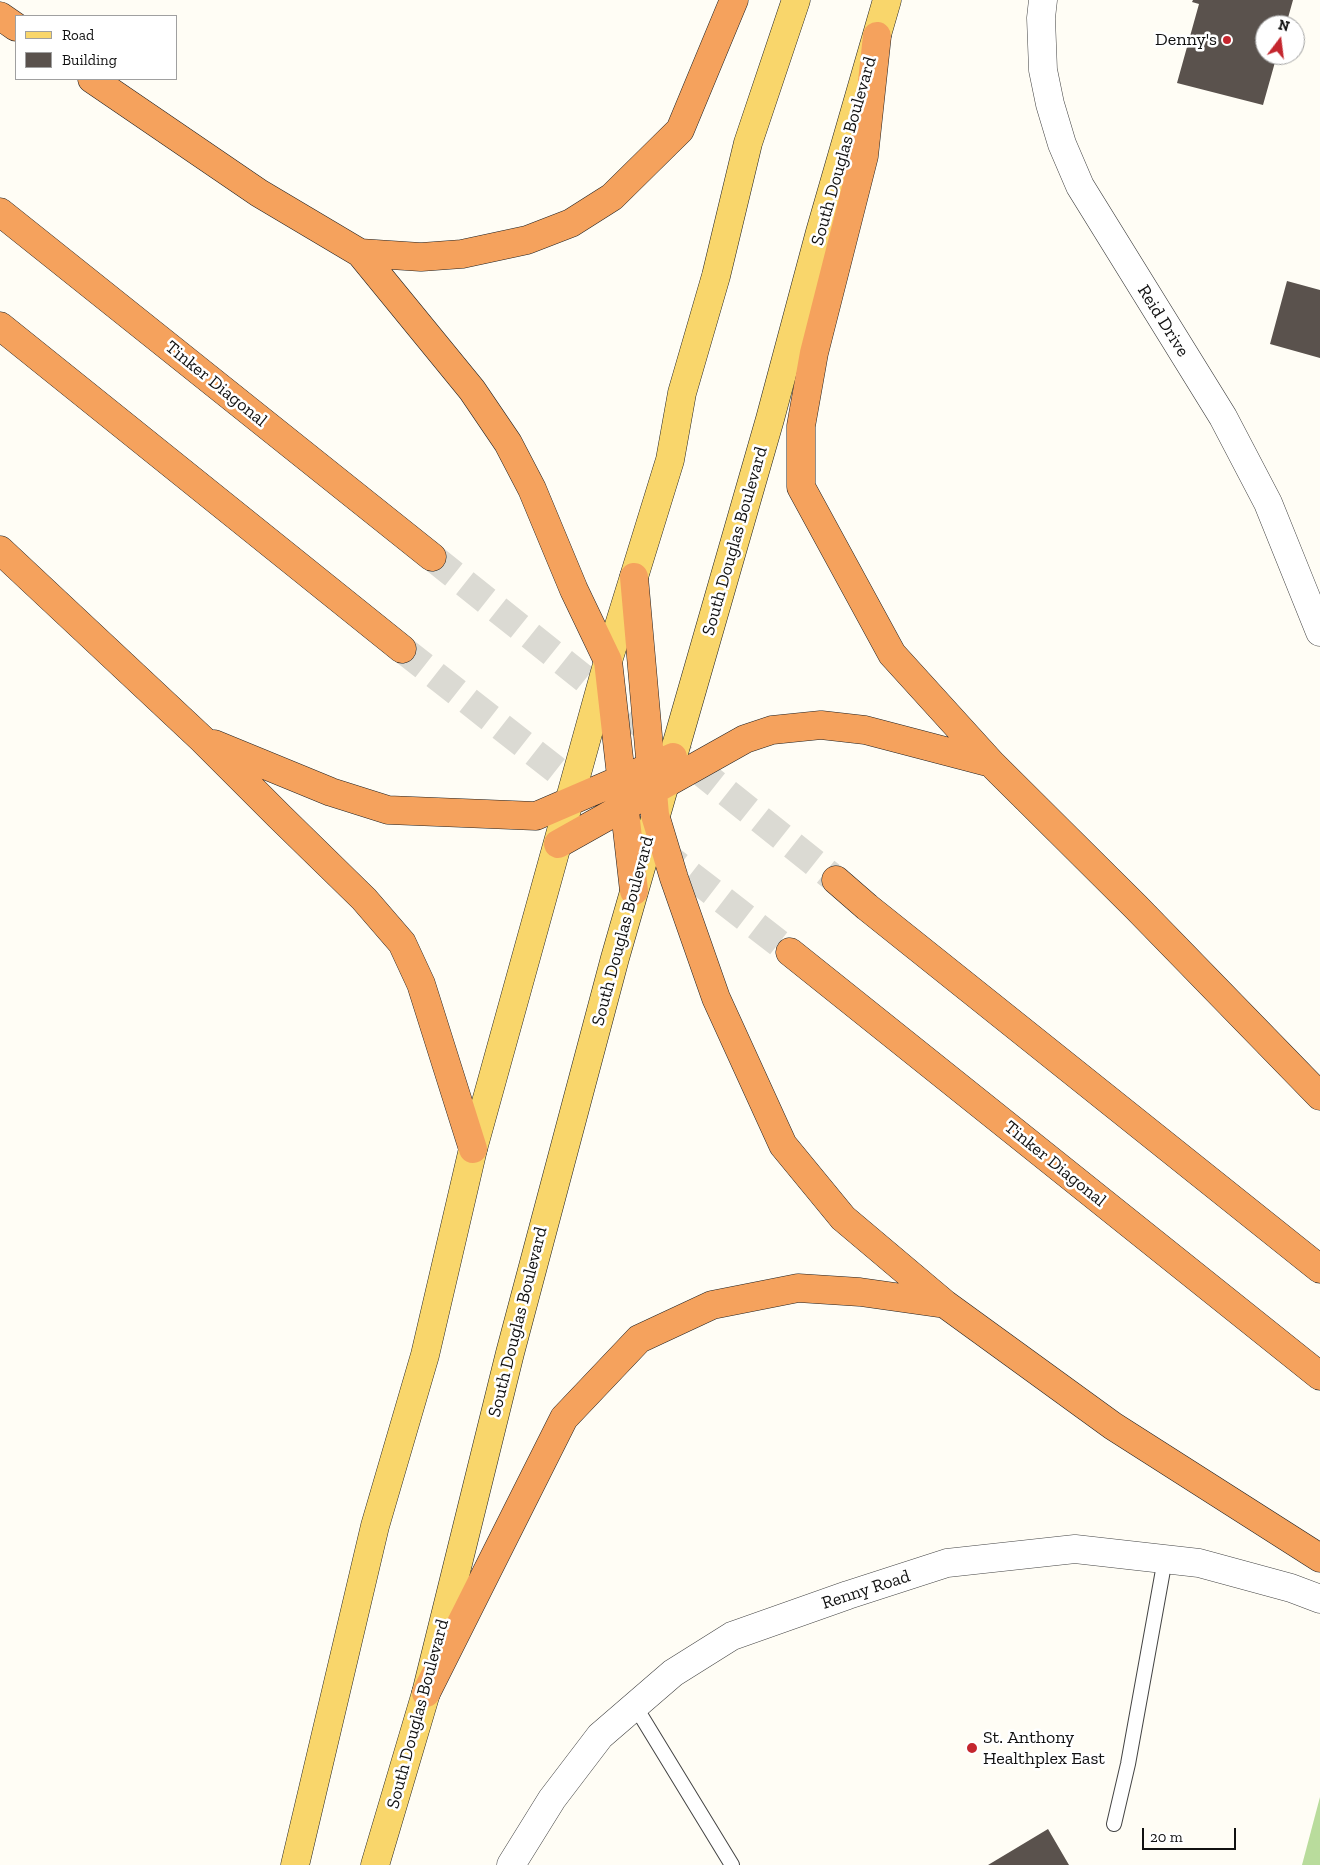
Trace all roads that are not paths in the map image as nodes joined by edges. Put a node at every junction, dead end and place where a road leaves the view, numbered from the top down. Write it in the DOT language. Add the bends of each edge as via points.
graph roads {
  1 [pos="734,0"];
  2 [pos="796,0"];
  3 [pos="887,0"];
  4 [pos="1043,0"];
  5 [pos="0,16"];
  6 [pos="15,26"];
  7 [pos="878,36"];
  8 [pos="93,80"];
  9 [pos="0,212"];
  10 [pos="360,254"];
  11 [pos="0,326"];
  12 [pos="0,550"];
  13 [pos="432,557"];
  14 [pos="634,576"];
  15 [pos="1320,632"];
  16 [pos="402,649"];
  17 [pos="608,661"];
  18 [pos="204,740"];
  19 [pos="992,763"];
  20 [pos="622,779"];
  21 [pos="658,782"];
  22 [pos="570,801"];
  23 [pos="625,807"];
  24 [pos="558,844"];
  25 [pos="836,880"];
  26 [pos="634,890"];
  27 [pos="790,952"];
  28 [pos="1320,1096"];
  29 [pos="473,1149"];
  30 [pos="1320,1268"];
  31 [pos="945,1304"];
  32 [pos="1320,1376"];
  33 [pos="1320,1558"];
  34 [pos="1165,1559"];
  35 [pos="1320,1599"];
  36 [pos="426,1693"];
  37 [pos="635,1706"];
  38 [pos="1114,1824"];
  39 [pos="295,1865"];
  40 [pos="375,1865"];
  41 [pos="511,1865"];
  42 [pos="732,1865"];
  1 -- 10 [label="highway" via="680,130 612,197 571,223 527,240 462,254 421,257"];
  2 -- 14 [label="main road" via="748,143 716,276 682,393 670,460"];
  3 -- 7 [label="main road, South Douglas Boulevard"];
  4 -- 15 [label="street, Reid Drive" via="1043,70 1062,144 1080,186 1223,417 1268,504"];
  5 -- 6 [label="highway"];
  7 -- 19 [label="highway" via="864,156 814,353 801,426 801,487 892,654"];
  7 -- 21 [label="main road, South Douglas Boulevard" via="820,232 770,419"];
  8 -- 10 [label="highway" via="259,193"];
  9 -- 13 [label="highway, Tinker Diagonal"];
  10 -- 17 [label="highway" via="460,376 508,443 532,489"];
  11 -- 16 [label="highway"];
  12 -- 18 [label="highway"];
  14 -- 17 [label="main road"];
  14 -- 21 [label="highway"];
  17 -- 20 [label="highway"];
  17 -- 22 [label="main road"];
  18 -- 22 [label="highway" via="331,792 388,810 536,816"];
  18 -- 29 [label="highway" via="364,898 402,943 421,984"];
  19 -- 21 [label="highway" via="865,730 822,725 772,730 745,739"];
  19 -- 28 [label="highway"];
  20 -- 21 [label="highway"];
  20 -- 22 [label="highway"];
  20 -- 23 [label="highway"];
  21 -- 23 [label="highway"];
  21 -- 26 [label="main road, South Douglas Boulevard"];
  21 -- 31 [label="highway" via="674,878 716,998 783,1145 843,1218"];
  22 -- 24 [label="main road"];
  23 -- 24 [label="highway"];
  23 -- 26 [label="highway"];
  24 -- 29 [label="main road"];
  25 -- 30 [label="highway"];
  26 -- 36 [label="main road, South Douglas Boulevard" via="510,1353"];
  27 -- 32 [label="highway, Tinker Diagonal"];
  29 -- 39 [label="main road" via="425,1355 376,1526"];
  31 -- 33 [label="highway" via="1113,1426"];
  31 -- 36 [label="highway" via="860,1292 798,1288 712,1306 639,1338 564,1418"];
  34 -- 35 [label="street, Renny Road" via="1200,1563"];
  34 -- 37 [label="street, Renny Road" via="1075,1549 947,1563 732,1636 673,1673"];
  34 -- 38 [label="lane"];
  36 -- 40 [label="main road, South Douglas Boulevard"];
  37 -- 41 [label="street, Renny Road" via="600,1736 552,1799"];
  37 -- 42 [label="lane"];
}
